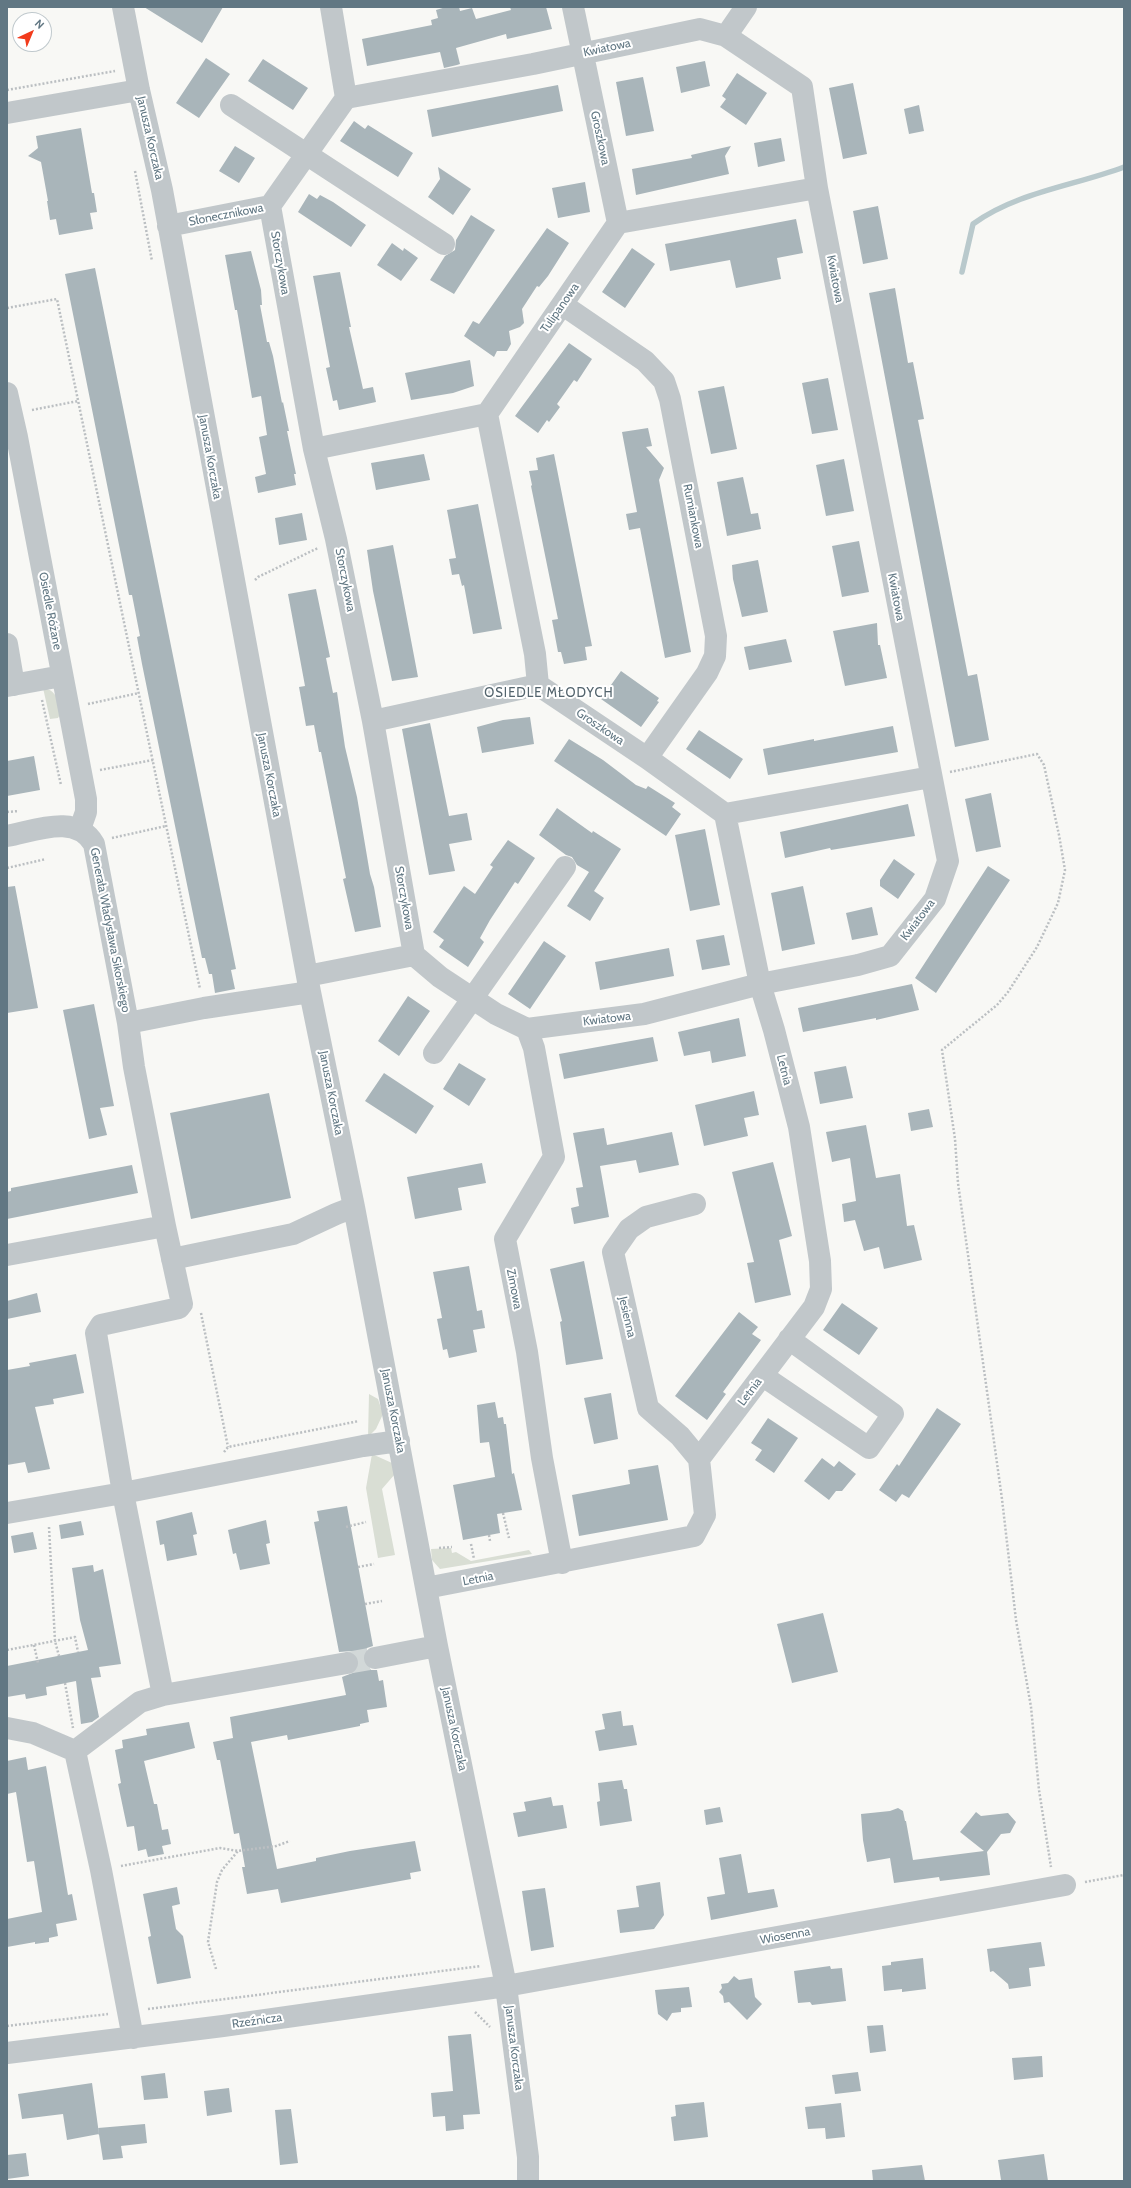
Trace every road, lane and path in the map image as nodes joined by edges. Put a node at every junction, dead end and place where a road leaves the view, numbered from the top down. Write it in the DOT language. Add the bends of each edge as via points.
graph roads {
  1 [pos="123,7"];
  2 [pos="331,7"];
  3 [pos="573,7"];
  4 [pos="746,7"];
  5 [pos="726,36"];
  6 [pos="583,53"];
  7 [pos="7,90"];
  8 [pos="129,92"];
  9 [pos="346,98"];
  10 [pos="231,105"];
  11 [pos="7,113"];
  12 [pos="306,154"];
  13 [pos="133,164"];
  14 [pos="817,188"];
  15 [pos="270,206"];
  16 [pos="618,223"];
  17 [pos="168,226"];
  18 [pos="444,244"];
  19 [pos="153,266"];
  20 [pos="562,305"];
  21 [pos="7,308"];
  22 [pos="78,401"];
  23 [pos="9,403"];
  24 [pos="488,414"];
  25 [pos="12,438"];
  26 [pos="314,449"];
  27 [pos="336,539"];
  28 [pos="236,596"];
  29 [pos="7,644"];
  30 [pos="62,676"];
  31 [pos="11,685"];
  32 [pos="538,686"];
  33 [pos="139,693"];
  34 [pos="41,695"];
  35 [pos="82,705"];
  36 [pos="373,721"];
  37 [pos="647,758"];
  38 [pos="153,760"];
  39 [pos="96,771"];
  40 [pos="931,777"];
  41 [pos="62,790"];
  42 [pos="726,814"];
  43 [pos="166,826"];
  44 [pos="80,829"];
  45 [pos="7,836"];
  46 [pos="109,839"];
  47 [pos="46,859"];
  48 [pos="565,867"];
  49 [pos="7,868"];
  50 [pos="414,955"];
  51 [pos="309,984"];
  52 [pos="760,984"];
  53 [pos="473,998"];
  54 [pos="204,1008"];
  55 [pos="128,1023"];
  56 [pos="526,1029"];
  57 [pos="434,1053"];
  58 [pos="695,1204"];
  59 [pos="354,1208"];
  60 [pos="165,1226"];
  61 [pos="7,1255"];
  62 [pos="172,1260"];
  63 [pos="201,1309"];
  64 [pos="789,1339"];
  65 [pos="763,1376"];
  66 [pos="399,1442"];
  67 [pos="228,1448"];
  68 [pos="699,1459"];
  69 [pos="123,1493"];
  70 [pos="48,1506"];
  71 [pos="7,1513"];
  72 [pos="503,1513"];
  73 [pos="366,1522"];
  74 [pos="346,1527"];
  75 [pos="489,1535"];
  76 [pos="509,1538"];
  77 [pos="490,1541"];
  78 [pos="471,1544"];
  79 [pos="474,1560"];
  80 [pos="562,1563"];
  81 [pos="374,1564"];
  82 [pos="358,1567"];
  83 [pos="426,1588"];
  84 [pos="382,1601"];
  85 [pos="365,1604"];
  86 [pos="55,1641"];
  87 [pos="34,1645"];
  88 [pos="437,1646"];
  89 [pos="7,1650"];
  90 [pos="78,1652"];
  91 [pos="59,1656"];
  92 [pos="375,1658"];
  93 [pos="38,1663"];
  94 [pos="347,1663"];
  95 [pos="65,1683"];
  96 [pos="163,1695"];
  97 [pos="7,1728"];
  98 [pos="76,1750"];
  99 [pos="290,1841"];
  100 [pos="238,1851"];
  101 [pos="101,1870"];
  102 [pos="1124,1875"];
  103 [pos="1059,1886"];
  104 [pos="462,1968"];
  105 [pos="216,1969"];
  106 [pos="456,1969"];
  107 [pos="506,1986"];
  108 [pos="469,1991"];
  109 [pos="129,2011"];
  110 [pos="7,2026"];
  111 [pos="493,2032"];
  112 [pos="133,2038"];
  113 [pos="7,2053"];
  114 [pos="528,2181"];
  1 -- 8 [label="street, Janusza Korczaka"];
  2 -- 9 [label="street"];
  3 -- 6 [label="street, Groszkowa"];
  4 -- 5 [label="street"];
  5 -- 6 [label="street, Kwiatowa" via="700,29"];
  5 -- 14 [label="street, Kwiatowa" via="802,87"];
  6 -- 9 [label="street, Kwiatowa"];
  6 -- 16 [label="street, Groszkowa"];
  7 -- 8 [label="path" via="116,71"];
  8 -- 11 [label="street"];
  8 -- 17 [label="street, Janusza Korczaka"];
  9 -- 12 [label="street, Słonecznikowa"];
  10 -- 12 [label="street"];
  12 -- 15 [label="street, Słonecznikowa"];
  12 -- 18 [label="street"];
  13 -- 19 [label="path"];
  14 -- 16 [label="street"];
  14 -- 40 [label="street, Kwiatowa"];
  15 -- 17 [label="street, Słonecznikowa"];
  15 -- 26 [label="street, Storczykowa"];
  16 -- 20 [label="street, Tulipanowa"];
  17 -- 28 [label="street, Janusza Korczaka"];
  20 -- 24 [label="street, Tulipanowa"];
  20 -- 37 [label="street, Rumiankowa" via="645,361 664,381 670,399 716,636 715,656 707,673"];
  21 -- 22 [label="path" via="57,299"];
  22 -- 23 [label="path"];
  22 -- 33 [label="path"];
  23 -- 25 [label="street, Osiedle Różane"];
  24 -- 26 [label="street"];
  24 -- 32 [label="street"];
  25 -- 30 [label="street, Osiedle Różane"];
  26 -- 27 [label="street, Storczykowa"];
  27 -- 28 [label="path" via="258,576 247,592"];
  27 -- 36 [label="street, Storczykowa"];
  28 -- 51 [label="street, Janusza Korczaka"];
  29 -- 31 [label="street"];
  30 -- 31 [label="street"];
  30 -- 44 [label="street, Osiedle Różane" via="86,799 86,812"];
  32 -- 36 [label="street"];
  32 -- 37 [label="street, Groszkowa"];
  33 -- 35 [label="path"];
  33 -- 38 [label="path"];
  34 -- 41 [label="path"];
  36 -- 50 [label="street, Storczykowa"];
  37 -- 42 [label="street, Groszkowa"];
  38 -- 39 [label="path"];
  38 -- 43 [label="path"];
  40 -- 42 [label="street"];
  40 -- 52 [label="street, Kwiatowa" via="948,861 935,899 890,956 858,965"];
  40 -- 103 [label="path" via="984,763 1037,754 1044,765 1065,870 1058,903 1037,947 1008,992 997,1005 942,1050 1016,1620 1031,1707 1039,1790"];
  42 -- 52 [label="street"];
  43 -- 46 [label="path"];
  43 -- 54 [label="path"];
  44 -- 45 [label="street" via="68,825"];
  44 -- 55 [label="street, Generała Władysława Sikorskiego" via="94,844"];
  47 -- 49 [label="path"];
  48 -- 53 [label="street"];
  50 -- 51 [label="street"];
  50 -- 53 [label="street" via="440,977"];
  51 -- 54 [label="street, Generała Władysława Sikorskiego"];
  51 -- 59 [label="street, Janusza Korczaka"];
  52 -- 56 [label="street, Kwiatowa" via="644,1014"];
  52 -- 64 [label="street, Letnia" via="799,1127 820,1260 821,1289 816,1301"];
  53 -- 56 [label="street" via="496,1014"];
  53 -- 57 [label="street"];
  54 -- 55 [label="street, Generała Władysława Sikorskiego"];
  55 -- 60 [label="street"];
  56 -- 80 [label="street, Zimowa" via="534,1048 554,1156 505,1239 527,1352 542,1458"];
  58 -- 68 [label="street, Jesienna" via="646,1217 629,1230 613,1252 648,1408 680,1436"];
  59 -- 62 [label="street" via="293,1234"];
  59 -- 66 [label="street, Janusza Korczaka"];
  60 -- 61 [label="street"];
  60 -- 62 [label="street"];
  62 -- 69 [label="street" via="182,1304 179,1308 101,1325 96,1333"];
  63 -- 67 [label="path"];
  64 -- 65 [label="street, Letnia"];
  64 -- 65 [label="street" via="893,1414 869,1448"];
  65 -- 68 [label="street, Letnia"];
  66 -- 69 [label="street" via="363,1446"];
  66 -- 83 [label="street, Janusza Korczaka"];
  68 -- 80 [label="street, Letnia" via="704,1515 694,1536"];
  69 -- 70 [label="street"];
  69 -- 96 [label="street"];
  70 -- 71 [label="street"];
  70 -- 86 [label="path"];
  72 -- 76 [label="path"];
  73 -- 74 [label="path"];
  75 -- 77 [label="path"];
  78 -- 79 [label="path"];
  80 -- 83 [label="street, Letnia"];
  81 -- 82 [label="path"];
  83 -- 88 [label="street, Janusza Korczaka"];
  84 -- 85 [label="path"];
  86 -- 87 [label="path"];
  86 -- 90 [label="path" via="75,1637"];
  86 -- 91 [label="path"];
  87 -- 89 [label="path"];
  87 -- 93 [label="path"];
  88 -- 92 [label="street"];
  88 -- 107 [label="street, Janusza Korczaka"];
  94 -- 96 [label="street"];
  95 -- 98 [label="path"];
  96 -- 98 [label="street" via="140,1702"];
  97 -- 98 [label="street" via="33,1734"];
  98 -- 101 [label="street"];
  99 -- 100 [label="path" via="276,1846"];
  100 -- 101 [label="path" via="220,1848"];
  100 -- 105 [label="path" via="222,1870 217,1882 208,1942"];
  101 -- 109 [label="street"];
  102 -- 103 [label="path"];
  103 -- 107 [label="street, Wiosenna"];
  104 -- 108 [label="path"];
  106 -- 109 [label="path"];
  107 -- 108 [label="street, Rzeźnicza"];
  107 -- 114 [label="street, Janusza Korczaka" via="528,2157"];
  108 -- 111 [label="path" via="472,2008"];
  108 -- 112 [label="street, Rzeźnicza"];
  109 -- 110 [label="path"];
  109 -- 112 [label="street"];
  112 -- 113 [label="street, Rzeźnicza"];
}
